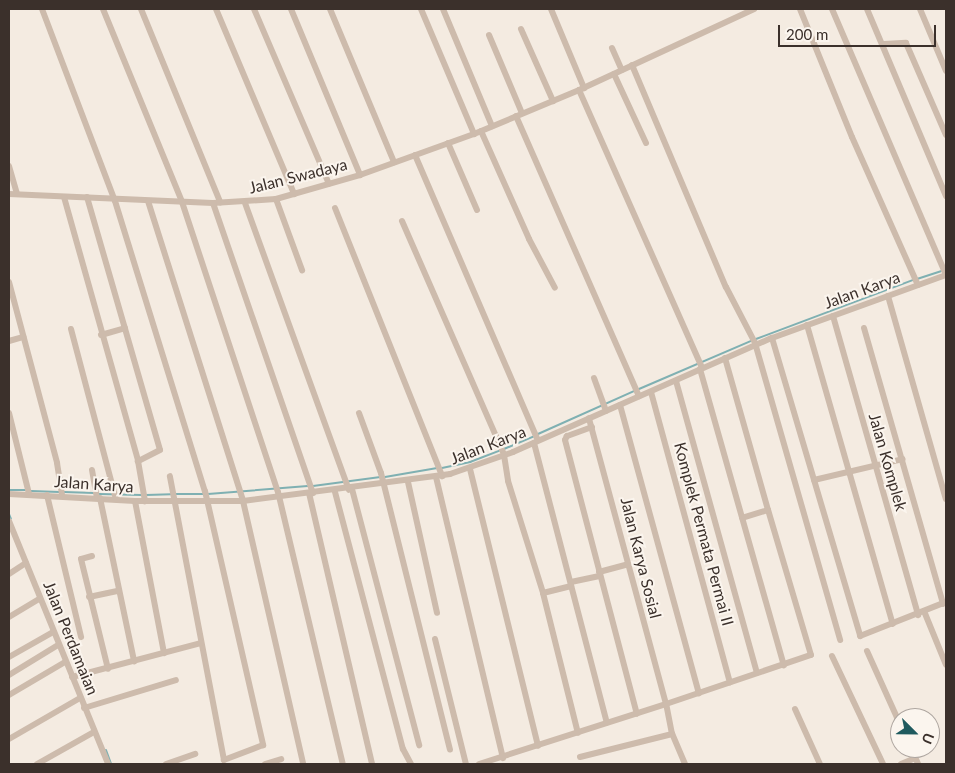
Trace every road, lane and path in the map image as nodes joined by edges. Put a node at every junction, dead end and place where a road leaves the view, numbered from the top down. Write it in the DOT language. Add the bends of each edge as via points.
graph roads {
  1 [pos="42,9"];
  2 [pos="103,9"];
  3 [pos="141,9"];
  4 [pos="216,9"];
  5 [pos="254,9"];
  6 [pos="291,9"];
  7 [pos="330,9"];
  8 [pos="421,9"];
  9 [pos="443,9"];
  10 [pos="551,9"];
  11 [pos="754,9"];
  12 [pos="800,9"];
  13 [pos="832,9"];
  14 [pos="867,9"];
  15 [pos="920,9"];
  16 [pos="521,29"];
  17 [pos="489,35"];
  18 [pos="884,44"];
  19 [pos="612,48"];
  20 [pos="632,65"];
  21 [pos="622,70"];
  22 [pos="946,70"];
  23 [pos="614,74"];
  24 [pos="582,89"];
  25 [pos="553,101"];
  26 [pos="519,115"];
  27 [pos="492,126"];
  28 [pos="481,131"];
  29 [pos="474,134"];
  30 [pos="946,135"];
  31 [pos="448,143"];
  32 [pos="646,144"];
  33 [pos="415,155"];
  34 [pos="394,162"];
  35 [pos="9,166"];
  36 [pos="360,174"];
  37 [pos="328,184"];
  38 [pos="9,194"];
  39 [pos="17,194"];
  40 [pos="294,194"];
  41 [pos="64,196"];
  42 [pos="946,196"];
  43 [pos="87,197"];
  44 [pos="276,199"];
  45 [pos="115,201"];
  46 [pos="148,201"];
  47 [pos="182,202"];
  48 [pos="216,203"];
  49 [pos="245,203"];
  50 [pos="336,208"];
  51 [pos="477,210"];
  52 [pos="402,221"];
  53 [pos="302,270"];
  54 [pos="945,272"];
  55 [pos="916,281"];
  56 [pos="9,282"];
  57 [pos="555,288"];
  58 [pos="888,296"];
  59 [pos="833,316"];
  60 [pos="807,324"];
  61 [pos="125,328"];
  62 [pos="864,328"];
  63 [pos="71,329"];
  64 [pos="101,335"];
  65 [pos="23,337"];
  66 [pos="772,338"];
  67 [pos="9,341"];
  68 [pos="755,344"];
  69 [pos="725,358"];
  70 [pos="701,368"];
  71 [pos="594,378"];
  72 [pos="676,381"];
  73 [pos="651,392"];
  74 [pos="638,393"];
  75 [pos="620,405"];
  76 [pos="605,408"];
  77 [pos="9,413"];
  78 [pos="359,413"];
  79 [pos="589,418"];
  80 [pos="592,427"];
  81 [pos="537,438"];
  82 [pos="503,451"];
  83 [pos="903,459"];
  84 [pos="138,461"];
  85 [pos="874,466"];
  86 [pos="92,470"];
  87 [pos="470,470"];
  88 [pos="850,473"];
  89 [pos="170,476"];
  90 [pos="439,476"];
  91 [pos="382,479"];
  92 [pos="814,480"];
  93 [pos="408,482"];
  94 [pos="349,488"];
  95 [pos="28,491"];
  96 [pos="62,492"];
  97 [pos="312,492"];
  98 [pos="335,492"];
  99 [pos="9,494"];
  100 [pos="47,494"];
  101 [pos="279,495"];
  102 [pos="116,496"];
  103 [pos="173,496"];
  104 [pos="206,496"];
  105 [pos="145,497"];
  106 [pos="99,498"];
  107 [pos="242,499"];
  108 [pos="946,499"];
  109 [pos="135,501"];
  110 [pos="768,510"];
  111 [pos="742,518"];
  112 [pos="9,521"];
  113 [pos="11,533"];
  114 [pos="92,556"];
  115 [pos="26,564"];
  116 [pos="628,564"];
  117 [pos="9,574"];
  118 [pos="599,574"];
  119 [pos="571,584"];
  120 [pos="118,591"];
  121 [pos="543,593"];
  122 [pos="89,597"];
  123 [pos="40,599"];
  124 [pos="945,603"];
  125 [pos="437,613"];
  126 [pos="921,613"];
  127 [pos="9,617"];
  128 [pos="893,624"];
  129 [pos="53,632"];
  130 [pos="81,637"];
  131 [pos="436,639"];
  132 [pos="840,640"];
  133 [pos="201,642"];
  134 [pos="58,645"];
  135 [pos="867,651"];
  136 [pos="164,653"];
  137 [pos="832,656"];
  138 [pos="9,658"];
  139 [pos="134,661"];
  140 [pos="66,662"];
  141 [pos="784,665"];
  142 [pos="946,665"];
  143 [pos="108,669"];
  144 [pos="757,673"];
  145 [pos="9,675"];
  146 [pos="72,677"];
  147 [pos="176,680"];
  148 [pos="730,682"];
  149 [pos="699,693"];
  150 [pos="9,695"];
  151 [pos="80,698"];
  152 [pos="666,704"];
  153 [pos="84,708"];
  154 [pos="893,708"];
  155 [pos="795,709"];
  156 [pos="637,714"];
  157 [pos="607,723"];
  158 [pos="94,732"];
  159 [pos="578,732"];
  160 [pos="672,734"];
  161 [pos="9,738"];
  162 [pos="419,745"];
  163 [pos="538,746"];
  164 [pos="450,750"];
  165 [pos="195,754"];
  166 [pos="580,757"];
  167 [pos="503,758"];
  168 [pos="281,759"];
  169 [pos="916,761"];
  170 [pos="224,762"];
  171 [pos="37,764"];
  172 [pos="107,764"];
  173 [pos="166,764"];
  174 [pos="265,764"];
  175 [pos="303,764"];
  176 [pos="343,764"];
  177 [pos="372,764"];
  178 [pos="411,764"];
  179 [pos="466,764"];
  180 [pos="479,764"];
  181 [pos="685,764"];
  182 [pos="820,764"];
  183 [pos="883,764"];
  184 [pos="901,764"];
  1 -- 45 [label="street"];
  2 -- 47 [label="street"];
  3 -- 48 [label="street"];
  4 -- 40 [label="street"];
  5 -- 37 [label="street"];
  6 -- 36 [label="street"];
  7 -- 34 [label="street"];
  8 -- 29 [label="street"];
  9 -- 27 [label="street"];
  10 -- 24 [label="street"];
  11 -- 20 [label="street, Jalan Swadaya"];
  12 -- 55 [label="street" via="852,138"];
  13 -- 54 [label="street"];
  14 -- 18 [label="street"];
  15 -- 22 [label="street"];
  16 -- 25 [label="street"];
  17 -- 26 [label="street"];
  18 -- 30 [label="street" via="906,43"];
  18 -- 42 [label="street" via="882,48"];
  19 -- 21 [label="street"];
  20 -- 21 [label="street, Jalan Swadaya"];
  20 -- 68 [label="street" via="726,287"];
  21 -- 23 [label="street, Jalan Swadaya"];
  23 -- 24 [label="street, Jalan Swadaya"];
  23 -- 32 [label="street"];
  24 -- 25 [label="street, Jalan Swadaya"];
  24 -- 70 [label="street"];
  25 -- 26 [label="street, Jalan Swadaya"];
  26 -- 27 [label="street, Jalan Swadaya"];
  26 -- 74 [label="street"];
  27 -- 28 [label="street, Jalan Swadaya"];
  28 -- 29 [label="street, Jalan Swadaya"];
  28 -- 57 [label="street" via="529,240"];
  29 -- 31 [label="street, Jalan Swadaya"];
  31 -- 33 [label="street, Jalan Swadaya"];
  31 -- 51 [label="street"];
  33 -- 34 [label="street, Jalan Swadaya"];
  33 -- 81 [label="street"];
  34 -- 36 [label="street, Jalan Swadaya"];
  35 -- 39 [label="street"];
  36 -- 37 [label="street, Jalan Swadaya"];
  37 -- 40 [label="street, Jalan Swadaya"];
  38 -- 39 [label="street, Jalan Swadaya"];
  39 -- 41 [label="street, Jalan Swadaya"];
  40 -- 44 [label="street, Jalan Swadaya"];
  41 -- 43 [label="street, Jalan Swadaya"];
  41 -- 64 [label="street"];
  43 -- 45 [label="street, Jalan Swadaya"];
  43 -- 61 [label="street"];
  44 -- 49 [label="street, Jalan Swadaya"];
  44 -- 53 [label="street"];
  45 -- 46 [label="street, Jalan Swadaya"];
  45 -- 104 [label="street"];
  46 -- 47 [label="street, Jalan Swadaya"];
  46 -- 107 [label="street"];
  47 -- 48 [label="street, Jalan Swadaya"];
  47 -- 101 [label="street"];
  48 -- 49 [label="street, Jalan Swadaya"];
  48 -- 97 [label="street"];
  49 -- 94 [label="street"];
  50 -- 90 [label="street"];
  52 -- 82 [label="street"];
  54 -- 55 [label="street, Jalan Karya"];
  55 -- 58 [label="street, Jalan Karya"];
  56 -- 65 [label="street"];
  58 -- 59 [label="street, Jalan Karya"];
  58 -- 108 [label="street"];
  59 -- 60 [label="street, Jalan Karya"];
  59 -- 85 [label="street, Jalan Komplek"];
  60 -- 66 [label="street, Jalan Karya"];
  60 -- 88 [label="street"];
  61 -- 64 [label="street"];
  61 -- 84 [label="street" via="160,450"];
  62 -- 83 [label="street"];
  63 -- 102 [label="street"];
  64 -- 84 [label="street"];
  65 -- 67 [label="street"];
  65 -- 96 [label="street"];
  66 -- 68 [label="street, Jalan Karya"];
  66 -- 92 [label="street"];
  68 -- 69 [label="street, Jalan Karya"];
  68 -- 132 [label="street"];
  69 -- 70 [label="street, Jalan Karya"];
  69 -- 110 [label="street"];
  70 -- 72 [label="street, Jalan Karya"];
  70 -- 111 [label="street"];
  71 -- 76 [label="street"];
  72 -- 73 [label="street, Jalan Karya"];
  72 -- 144 [label="street"];
  73 -- 74 [label="street, Jalan Karya"];
  73 -- 148 [label="street, Komplek Permata Permai II"];
  74 -- 75 [label="street, Jalan Karya"];
  75 -- 76 [label="street, Jalan Karya"];
  75 -- 149 [label="street"];
  76 -- 79 [label="street, Jalan Karya"];
  77 -- 95 [label="street"];
  78 -- 91 [label="street"];
  79 -- 80 [label="street, Jalan Karya Sosial"];
  79 -- 81 [label="street, Jalan Karya"];
  80 -- 116 [label="street, Jalan Karya Sosial"];
  80 -- 118 [label="street" via="567,436 565,440"];
  81 -- 82 [label="street, Jalan Karya"];
  81 -- 119 [label="street"];
  82 -- 87 [label="street, Jalan Karya"];
  82 -- 121 [label="street" via="508,481"];
  83 -- 85 [label="street"];
  83 -- 124 [label="street"];
  84 -- 105 [label="street"];
  85 -- 88 [label="street"];
  85 -- 126 [label="street, Jalan Komplek"];
  86 -- 106 [label="street"];
  87 -- 90 [label="street, Jalan Karya"];
  87 -- 163 [label="street"];
  88 -- 92 [label="street"];
  88 -- 128 [label="street"];
  89 -- 103 [label="street"];
  90 -- 93 [label="street, Jalan Karya"];
  90 -- 167 [label="street"];
  91 -- 93 [label="street, Jalan Karya"];
  91 -- 94 [label="street, Jalan Karya"];
  91 -- 164 [label="street"];
  92 -- 128 [label="street" via="860,636"];
  93 -- 125 [label="street"];
  94 -- 98 [label="street, Jalan Karya"];
  94 -- 162 [label="street"];
  95 -- 99 [label="street, Jalan Karya"];
  95 -- 100 [label="street, Jalan Karya"];
  96 -- 100 [label="street, Jalan Karya"];
  96 -- 106 [label="street, Jalan Karya"];
  97 -- 98 [label="street, Jalan Karya"];
  97 -- 101 [label="street, Jalan Karya"];
  97 -- 177 [label="street"];
  98 -- 178 [label="street" via="403,749"];
  100 -- 130 [label="street"];
  101 -- 107 [label="street, Jalan Karya"];
  101 -- 176 [label="street"];
  102 -- 106 [label="street, Jalan Karya"];
  102 -- 109 [label="street, Jalan Karya"];
  103 -- 104 [label="street, Jalan Karya"];
  103 -- 105 [label="street, Jalan Karya"];
  103 -- 133 [label="street"];
  104 -- 107 [label="street, Jalan Karya"];
  104 -- 170 [label="street" via="263,746"];
  105 -- 109 [label="street, Jalan Karya"];
  106 -- 120 [label="street"];
  107 -- 175 [label="street"];
  109 -- 136 [label="street"];
  110 -- 111 [label="street"];
  110 -- 141 [label="street" via="810,655"];
  111 -- 141 [label="street"];
  112 -- 113 [label="street, Jalan Perdamaian"];
  113 -- 115 [label="street, Jalan Perdamaian"];
  114 -- 122 [label="street" via="81,559"];
  115 -- 117 [label="street"];
  115 -- 123 [label="street, Jalan Perdamaian"];
  116 -- 118 [label="street"];
  116 -- 152 [label="street, Jalan Karya Sosial"];
  118 -- 119 [label="street"];
  118 -- 156 [label="street"];
  119 -- 121 [label="street"];
  119 -- 157 [label="street"];
  120 -- 122 [label="street"];
  120 -- 139 [label="street"];
  121 -- 159 [label="street"];
  122 -- 143 [label="street"];
  123 -- 127 [label="street"];
  123 -- 129 [label="street, Jalan Perdamaian"];
  124 -- 126 [label="street"];
  126 -- 128 [label="street"];
  126 -- 142 [label="street, Jalan Komplek"];
  129 -- 134 [label="street, Jalan Perdamaian"];
  129 -- 138 [label="street"];
  131 -- 179 [label="street"];
  133 -- 136 [label="street"];
  133 -- 170 [label="street"];
  134 -- 140 [label="street, Jalan Perdamaian"];
  134 -- 145 [label="street"];
  135 -- 154 [label="street"];
  136 -- 139 [label="street"];
  137 -- 183 [label="street"];
  139 -- 143 [label="street"];
  140 -- 146 [label="street, Jalan Perdamaian"];
  140 -- 150 [label="street"];
  141 -- 144 [label="street"];
  143 -- 146 [label="street"];
  144 -- 148 [label="street"];
  146 -- 151 [label="street, Jalan Perdamaian"];
  147 -- 153 [label="street"];
  148 -- 149 [label="street"];
  149 -- 152 [label="street"];
  151 -- 153 [label="street, Jalan Perdamaian"];
  151 -- 161 [label="street"];
  152 -- 156 [label="street"];
  152 -- 160 [label="street, Jalan Karya Sosial"];
  153 -- 158 [label="street, Jalan Perdamaian"];
  155 -- 182 [label="street"];
  156 -- 157 [label="street"];
  157 -- 159 [label="street"];
  158 -- 171 [label="street"];
  158 -- 172 [label="street, Jalan Perdamaian"];
  159 -- 163 [label="street"];
  160 -- 166 [label="street"];
  160 -- 181 [label="street, Jalan Karya Sosial"];
  163 -- 167 [label="street"];
  165 -- 173 [label="street"];
  167 -- 180 [label="street"];
  168 -- 174 [label="street"];
  169 -- 184 [label="street"];
}
